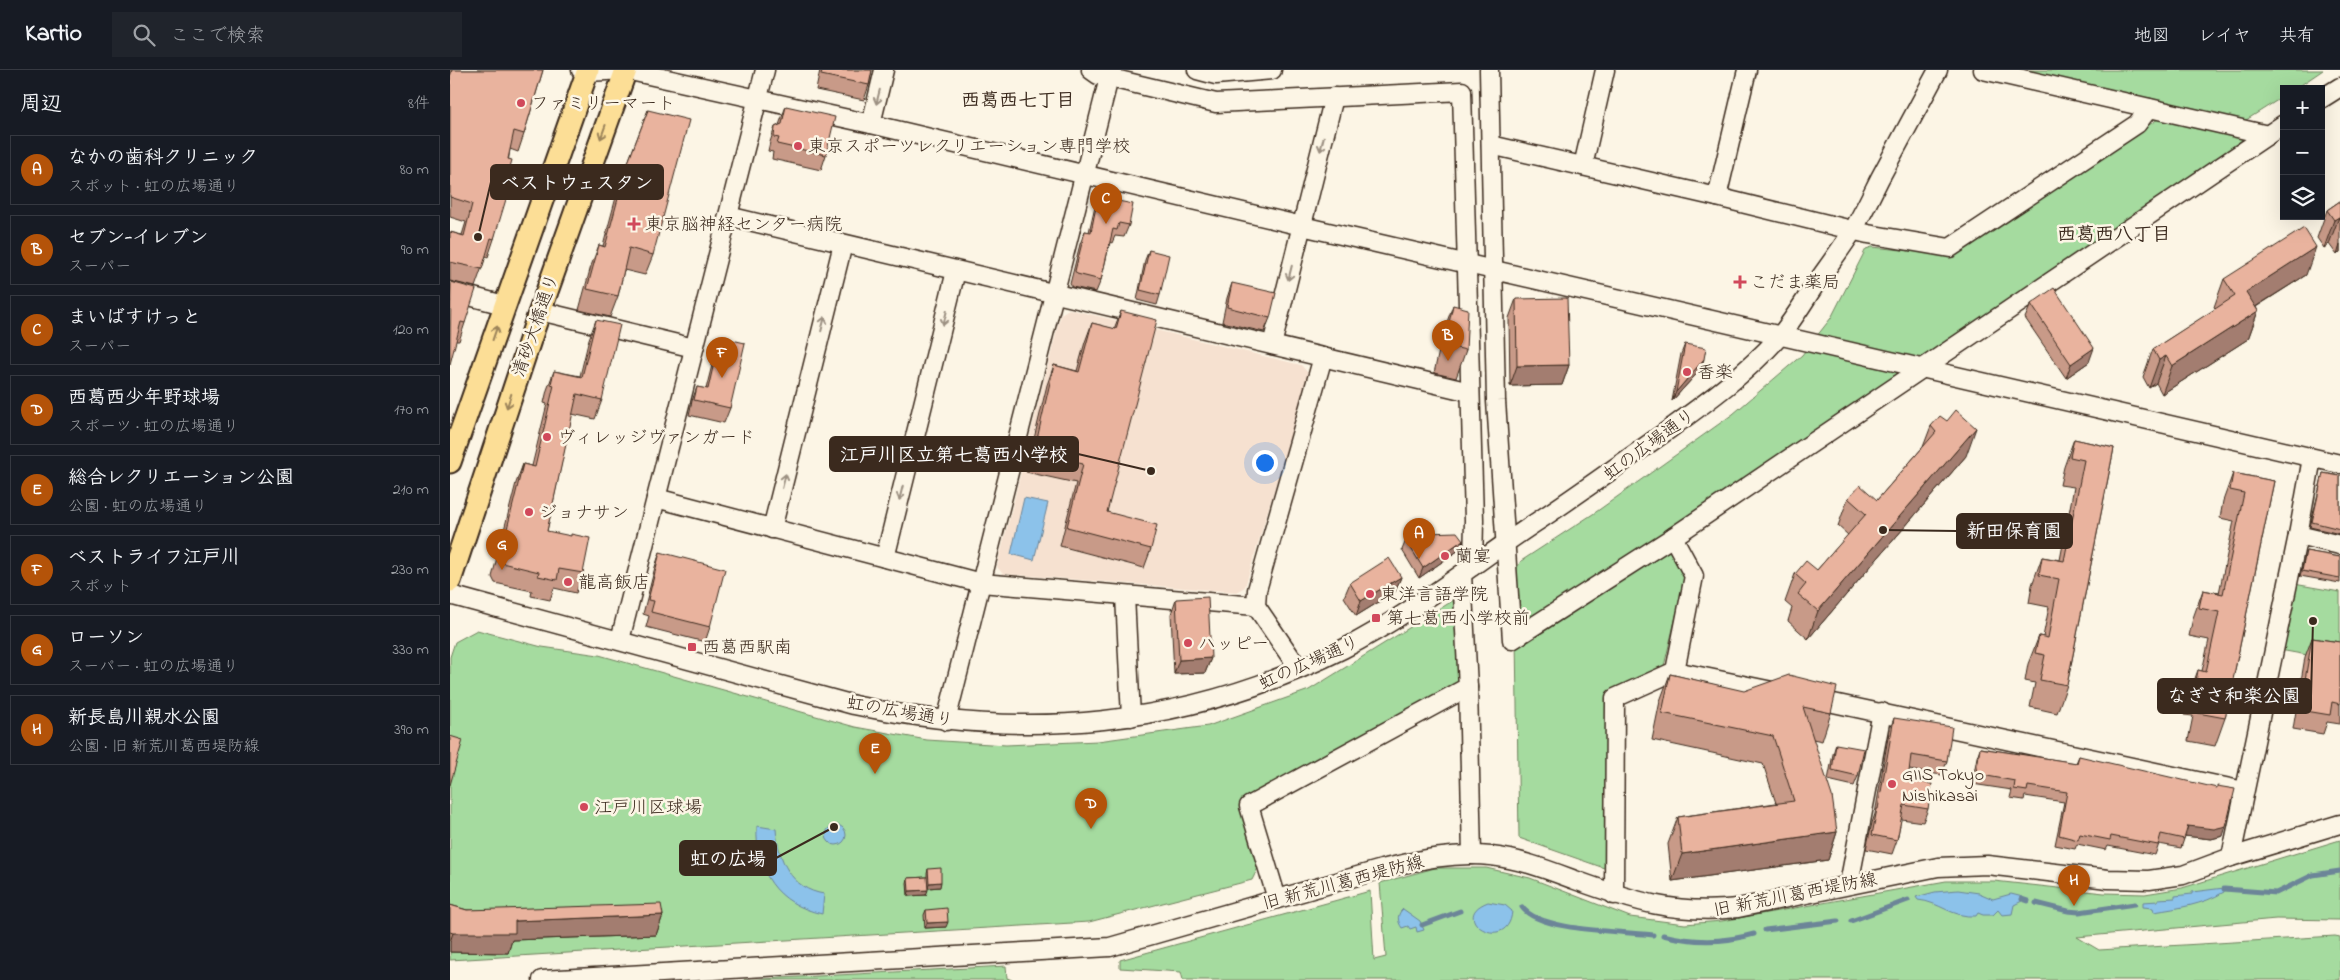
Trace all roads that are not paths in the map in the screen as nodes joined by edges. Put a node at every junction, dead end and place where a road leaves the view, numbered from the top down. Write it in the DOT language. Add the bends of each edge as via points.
graph roads {
  1 [pos="626,70"];
  2 [pos="765,70"];
  3 [pos="884,70"];
  4 [pos="1091,70"];
  5 [pos="1197,70"];
  6 [pos="1272,70"];
  7 [pos="1488,70"];
  8 [pos="1605,70"];
  9 [pos="1747,70"];
  10 [pos="1938,70"];
  11 [pos="1983,70"];
  12 [pos="585,71"];
  13 [pos="1110,73"];
  14 [pos="2340,86"];
  15 [pos="2325,96"];
  16 [pos="1334,97"];
  17 [pos="757,99"];
  18 [pos="2149,108"];
  19 [pos="871,124"];
  20 [pos="2280,127"];
  21 [pos="2268,135"];
  22 [pos="1491,145"];
  23 [pos="1583,166"];
  24 [pos="1084,173"];
  25 [pos="1717,196"];
  26 [pos="728,216"];
  27 [pos="1302,226"];
  28 [pos="1853,230"];
  29 [pos="843,244"];
  30 [pos="1467,264"];
  31 [pos="1493,270"];
  32 [pos="956,271"];
  33 [pos="450,291"];
  34 [pos="1054,294"];
  35 [pos="504,305"];
  36 [pos="540,311"];
  37 [pos="1781,335"];
  38 [pos="1272,345"];
  39 [pos="694,348"];
  40 [pos="1323,357"];
  41 [pos="1922,368"];
  42 [pos="1470,392"];
  43 [pos="2312,458"];
  44 [pos="450,462"];
  45 [pos="2340,464"];
  46 [pos="656,498"];
  47 [pos="772,529"];
  48 [pos="2298,536"];
  49 [pos="1673,537"];
  50 [pos="1505,543"];
  51 [pos="2340,544"];
  52 [pos="885,558"];
  53 [pos="1467,570"];
  54 [pos="450,581"];
  55 [pos="981,583"];
  56 [pos="450,595"];
  57 [pos="1124,596"];
  58 [pos="1256,606"];
  59 [pos="620,640"];
  60 [pos="1299,669"];
  61 [pos="1675,671"];
  62 [pos="1468,688"];
  63 [pos="1882,712"];
  64 [pos="1131,717"];
  65 [pos="946,721"];
  66 [pos="2244,791"];
  67 [pos="2340,824"];
  68 [pos="1472,855"];
  69 [pos="2230,857"];
  70 [pos="1848,884"];
  71 [pos="1614,894"];
  72 [pos="1277,899"];
  73 [pos="542,980"];
  1 -- 12 [label="street"];
  1 -- 17 [label="street"];
  1 -- 36 [label="main road, 清砂大橋通り, one-way"];
  2 -- 17 [label="street"];
  3 -- 19 [label="street, one-way"];
  4 -- 13 [label="street" via="1098,75"];
  5 -- 6 [label="street" via="1216,75"];
  7 -- 22 [label="street"];
  8 -- 23 [label="street"];
  9 -- 25 [label="street"];
  10 -- 28 [label="street, 虹の広場通り"];
  11 -- 18 [label="street"];
  12 -- 35 [label="main road, 清砂大橋通り"];
  13 -- 16 [label="street" via="1216,102"];
  13 -- 24 [label="street"];
  14 -- 15 [label="street"];
  16 -- 27 [label="street, one-way"];
  16 -- 30 [label="street" via="1462,91"];
  17 -- 19 [label="street"];
  17 -- 26 [label="street"];
  18 -- 21 [label="street"];
  18 -- 28 [label="street" via="2136,124 1950,248"];
  19 -- 24 [label="street"];
  20 -- 21 [label="street"];
  21 -- 41 [label="street"];
  22 -- 23 [label="street"];
  22 -- 31 [label="street"];
  23 -- 25 [label="street"];
  24 -- 27 [label="street"];
  24 -- 34 [label="street"];
  25 -- 28 [label="street"];
  26 -- 29 [label="street"];
  26 -- 39 [label="street"];
  27 -- 30 [label="street"];
  27 -- 38 [label="street, one-way"];
  28 -- 37 [label="street, 虹の広場通り"];
  29 -- 32 [label="street"];
  47 -- 29 [label="street, one-way"];
  30 -- 31 [label="street"];
  30 -- 42 [label="street"];
  31 -- 37 [label="street"];
  31 -- 50 [label="street" via="1496,401"];
  32 -- 34 [label="street"];
  32 -- 52 [label="street, one-way"];
  33 -- 35 [label="street"];
  34 -- 38 [label="street"];
  34 -- 55 [label="street"];
  44 -- 35 [label="main road, 清砂大橋通り, one-way"];
  36 -- 39 [label="street"];
  36 -- 54 [label="main road, 清砂大橋通り, one-way"];
  37 -- 41 [label="street"];
  37 -- 50 [label="street, 虹の広場通り" via="1719,393"];
  38 -- 40 [label="street"];
  39 -- 46 [label="street"];
  40 -- 42 [label="street"];
  40 -- 58 [label="street" via="1257,590"];
  41 -- 43 [label="street"];
  41 -- 49 [label="street"];
  42 -- 53 [label="street"];
  43 -- 45 [label="street"];
  43 -- 48 [label="street"];
  46 -- 47 [label="street"];
  46 -- 59 [label="street"];
  47 -- 52 [label="street"];
  48 -- 51 [label="street"];
  48 -- 66 [label="street"];
  49 -- 50 [label="street" via="1512,640"];
  49 -- 61 [label="street" via="1694,576"];
  50 -- 53 [label="street, 虹の広場通り"];
  52 -- 55 [label="street"];
  53 -- 60 [label="street, 虹の広場通り" via="1386,625"];
  53 -- 62 [label="street"];
  55 -- 57 [label="street"];
  55 -- 65 [label="street"];
  56 -- 59 [label="street, 虹の広場通り"];
  57 -- 58 [label="street"];
  57 -- 64 [label="street"];
  58 -- 60 [label="street"];
  59 -- 65 [label="street, 虹の広場通り" via="854,705"];
  60 -- 64 [label="street, 虹の広場通り" via="1217,698"];
  61 -- 63 [label="street"];
  61 -- 71 [label="street" via="1615,698"];
  62 -- 68 [label="street"];
  62 -- 72 [label="street" via="1249,806"];
  63 -- 66 [label="street"];
  63 -- 70 [label="street"];
  64 -- 65 [label="street, 虹の広場通り" via="1039,725"];
  66 -- 69 [label="street"];
  67 -- 69 [label="street, 旧 新荒川葛西堤防線"];
  68 -- 71 [label="street, 旧 新荒川葛西堤防線" via="1526,863"];
  68 -- 72 [label="street, 旧 新荒川葛西堤防線" via="1417,860"];
  69 -- 70 [label="street, 旧 新荒川葛西堤防線" via="2182,875 2149,880 1963,865"];
  70 -- 71 [label="street, 旧 新荒川葛西堤防線" via="1738,908 1708,911 1678,910"];
  72 -- 73 [label="street, 旧 新荒川葛西堤防線" via="1110,947"];
}
